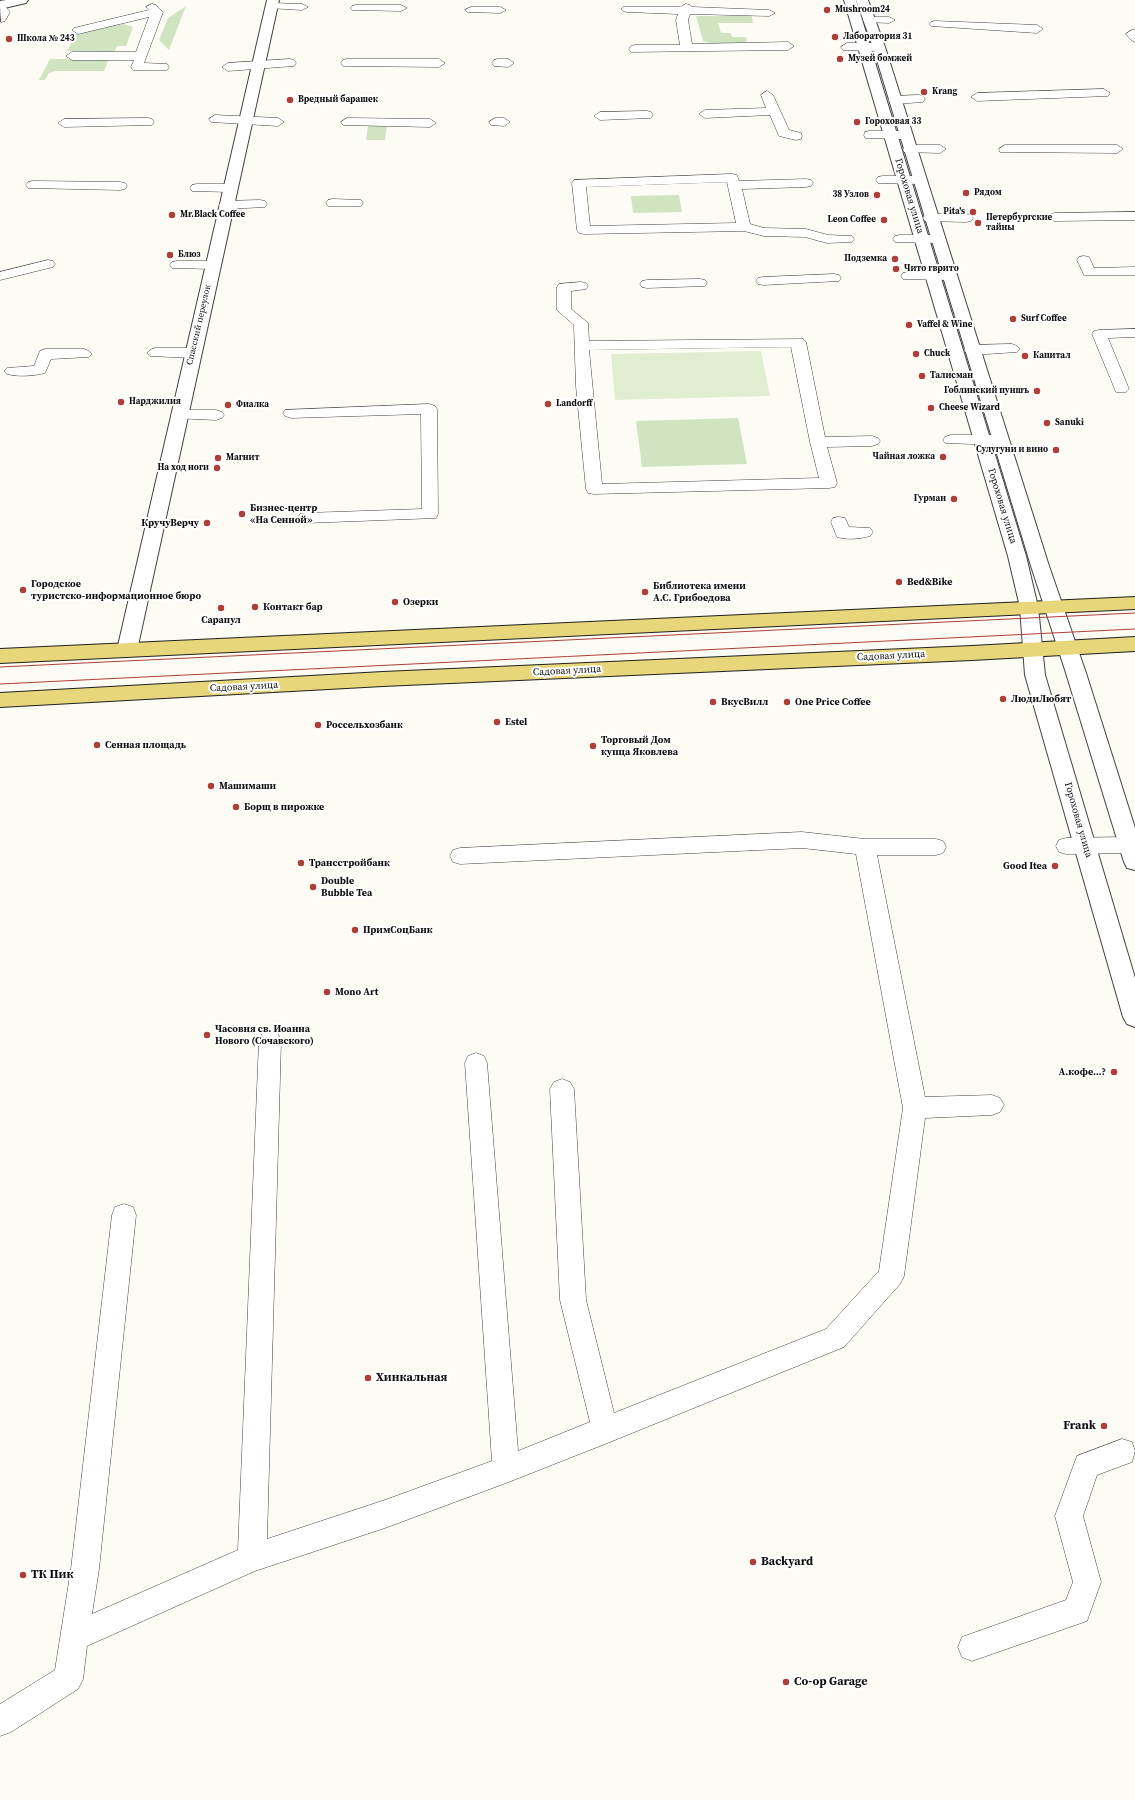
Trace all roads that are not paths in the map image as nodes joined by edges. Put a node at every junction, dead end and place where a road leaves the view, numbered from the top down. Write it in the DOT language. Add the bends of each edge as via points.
graph roads {
  1 [pos="22,0"];
  2 [pos="850,0"];
  3 [pos="862,0"];
  4 [pos="272,3"];
  5 [pos="302,7"];
  6 [pos="356,8"];
  7 [pos="401,8"];
  8 [pos="627,9"];
  9 [pos="685,9"];
  10 [pos="0,10"];
  11 [pos="471,10"];
  12 [pos="500,10"];
  13 [pos="769,13"];
  14 [pos="869,20"];
  15 [pos="889,20"];
  16 [pos="935,24"];
  17 [pos="1038,29"];
  18 [pos="78,30"];
  19 [pos="1135,34"];
  20 [pos="1135,38"];
  21 [pos="788,46"];
  22 [pos="847,47"];
  23 [pos="871,47"];
  24 [pos="687,48"];
  25 [pos="635,49"];
  26 [pos="72,56"];
  27 [pos="141,56"];
  28 [pos="290,63"];
  29 [pos="347,63"];
  30 [pos="439,63"];
  31 [pos="258,66"];
  32 [pos="163,67"];
  33 [pos="228,67"];
  34 [pos="1104,93"];
  35 [pos="767,95"];
  36 [pos="977,98"];
  37 [pos="919,99"];
  38 [pos="894,100"];
  39 [pos="774,111"];
  40 [pos="705,114"];
  41 [pos="647,115"];
  42 [pos="600,116"];
  43 [pos="215,119"];
  44 [pos="246,120"];
  45 [pos="148,122"];
  46 [pos="278,122"];
  47 [pos="347,122"];
  48 [pos="64,123"];
  49 [pos="430,123"];
  50 [pos="870,135"];
  51 [pos="796,136"];
  52 [pos="901,139"];
  53 [pos="940,149"];
  54 [pos="1004,149"];
  55 [pos="1117,149"];
  56 [pos="883,180"];
  57 [pos="911,180"];
  58 [pos="806,183"];
  59 [pos="33,185"];
  60 [pos="734,185"];
  61 [pos="120,186"];
  62 [pos="197,188"];
  63 [pos="230,188"];
  64 [pos="333,203"];
  65 [pos="356,203"];
  66 [pos="260,204"];
  67 [pos="226,205"];
  68 [pos="1135,216"];
  69 [pos="1055,217"];
  70 [pos="930,218"];
  71 [pos="966,218"];
  72 [pos="744,227"];
  73 [pos="847,239"];
  74 [pos="900,239"];
  75 [pos="921,239"];
  76 [pos="937,239"];
  77 [pos="1084,260"];
  78 [pos="48,264"];
  79 [pos="178,265"];
  80 [pos="213,265"];
  81 [pos="1135,271"];
  82 [pos="1,276"];
  83 [pos="908,276"];
  84 [pos="933,276"];
  85 [pos="948,276"];
  86 [pos="834,278"];
  87 [pos="763,281"];
  88 [pos="700,283"];
  89 [pos="647,284"];
  90 [pos="581,286"];
  91 [pos="1135,333"];
  92 [pos="581,346"];
  93 [pos="1086,347"];
  94 [pos="1105,348"];
  95 [pos="1012,349"];
  96 [pos="972,350"];
  97 [pos="155,353"];
  98 [pos="193,353"];
  99 [pos="84,354"];
  100 [pos="12,371"];
  101 [pos="1121,389"];
  102 [pos="291,413"];
  103 [pos="216,414"];
  104 [pos="179,415"];
  105 [pos="951,440"];
  106 [pos="982,440"];
  107 [pos="1000,440"];
  108 [pos="872,441"];
  109 [pos="818,442"];
  110 [pos="306,518"];
  111 [pos="840,522"];
  112 [pos="864,532"];
  113 [pos="1135,603"];
  114 [pos="1053,606"];
  115 [pos="1029,607"];
  116 [pos="1135,644"];
  117 [pos="1068,648"];
  118 [pos="127,650"];
  119 [pos="1033,650"];
  120 [pos="0,656"];
  121 [pos="0,700"];
  122 [pos="1076,845"];
  123 [pos="865,847"];
  124 [pos="936,847"];
  125 [pos="1132,854"];
  126 [pos="460,856"];
  127 [pos="1135,1017"];
  128 [pos="270,1041"];
  129 [pos="476,1063"];
  130 [pos="562,1088"];
  131 [pos="992,1105"];
  132 [pos="915,1108"];
  133 [pos="124,1215"];
  134 [pos="605,1431"];
  135 [pos="1122,1452"];
  136 [pos="506,1469"];
  137 [pos="252,1558"];
  138 [pos="74,1637"];
  139 [pos="972,1647"];
  140 [pos="0,1721"];
  1 -- 10 [label="street"];
  2 -- 23 [label="street, Гороховая улица"];
  3 -- 14 [label="street, Гороховая улица"];
  4 -- 5 [label="lane"];
  4 -- 31 [label="street, Спасский переулок"];
  6 -- 7 [label="lane"];
  8 -- 9 [label="lane"];
  9 -- 13 [label="lane"];
  9 -- 24 [label="lane" via="682,20"];
  11 -- 12 [label="lane"];
  14 -- 15 [label="lane"];
  14 -- 23 [label="street, Гороховая улица"];
  16 -- 17 [label="lane"];
  18 -- 27 [label="lane" via="155,9"];
  19 -- 20 [label="lane" via="1132,34"];
  21 -- 24 [label="lane"];
  22 -- 23 [label="lane"];
  23 -- 38 [label="street, Гороховая улица"];
  23 -- 52 [label="street, Гороховая улица"];
  24 -- 25 [label="lane"];
  26 -- 27 [label="lane"];
  27 -- 32 [label="lane" via="137,67"];
  28 -- 31 [label="lane"];
  29 -- 30 [label="lane"];
  31 -- 33 [label="lane"];
  31 -- 44 [label="street, Спасский переулок"];
  34 -- 36 [label="lane"];
  35 -- 39 [label="lane"];
  37 -- 38 [label="lane"];
  38 -- 52 [label="street, Гороховая улица"];
  39 -- 40 [label="lane"];
  39 -- 51 [label="lane" via="784,133"];
  41 -- 42 [label="lane"];
  43 -- 44 [label="lane"];
  44 -- 46 [label="lane"];
  44 -- 63 [label="street, Спасский переулок"];
  45 -- 48 [label="lane"];
  47 -- 49 [label="lane"];
  50 -- 52 [label="lane"];
  52 -- 53 [label="lane"];
  52 -- 57 [label="street, Гороховая улица"];
  52 -- 57 [label="street, Гороховая улица"];
  54 -- 55 [label="lane"];
  56 -- 57 [label="lane"];
  57 -- 70 [label="street, Гороховая улица"];
  57 -- 75 [label="street, Гороховая улица"];
  58 -- 60 [label="lane"];
  59 -- 61 [label="lane"];
  60 -- 72 [label="lane"];
  60 -- 72 [label="lane" via="732,178 579,182 584,230"];
  62 -- 63 [label="lane"];
  63 -- 67 [label="street, Спасский переулок"];
  64 -- 65 [label="lane"];
  66 -- 67 [label="lane"];
  67 -- 80 [label="street, Спасский переулок"];
  68 -- 69 [label="lane"];
  70 -- 71 [label="lane"];
  70 -- 76 [label="street, Гороховая улица"];
  72 -- 73 [label="lane" via="764,232 806,233 827,240"];
  74 -- 75 [label="lane"];
  75 -- 76 [label="lane"];
  75 -- 84 [label="street, Гороховая улица"];
  76 -- 85 [label="street, Гороховая улица"];
  77 -- 81 [label="lane" via="1089,272"];
  78 -- 82 [label="lane"];
  79 -- 80 [label="lane"];
  80 -- 98 [label="street, Спасский переулок"];
  83 -- 84 [label="lane"];
  84 -- 85 [label="lane"];
  84 -- 106 [label="street, Гороховая улица"];
  85 -- 96 [label="street, Гороховая улица"];
  86 -- 87 [label="lane"];
  88 -- 89 [label="lane"];
  90 -- 92 [label="lane" via="564,287 564,310 581,323"];
  91 -- 94 [label="lane" via="1099,334"];
  92 -- 109 [label="lane" via="798,342"];
  92 -- 109 [label="lane" via="594,489 831,488"];
  93 -- 94 [label="lane"];
  94 -- 101 [label="lane"];
  95 -- 96 [label="lane"];
  96 -- 107 [label="street, Гороховая улица"];
  97 -- 98 [label="lane"];
  98 -- 104 [label="street, Спасский переулок"];
  99 -- 100 [label="lane" via="45,354 40,370"];
  102 -- 110 [label="lane" via="429,409 430,514"];
  103 -- 104 [label="lane"];
  104 -- 118 [label="street, Спасский переулок"];
  105 -- 106 [label="lane"];
  106 -- 107 [label="lane"];
  106 -- 115 [label="street, Гороховая улица" via="1017,556"];
  107 -- 114 [label="street, Гороховая улица"];
  108 -- 109 [label="lane"];
  111 -- 112 [label="lane" via="843,533"];
  113 -- 114 [label="main road"];
  114 -- 115 [label="main road"];
  114 -- 117 [label="street, Гороховая улица"];
  115 -- 118 [label="main road"];
  115 -- 119 [label="street, Гороховая улица"];
  116 -- 117 [label="main road, Садовая улица"];
  117 -- 119 [label="main road, Садовая улица"];
  117 -- 125 [label="street, Гороховая улица"];
  118 -- 120 [label="main road"];
  119 -- 121 [label="main road, Садовая улица" via="391,678"];
  119 -- 122 [label="street, Гороховая улица" via="1035,675"];
  122 -- 125 [label="lane"];
  122 -- 127 [label="street, Гороховая улица"];
  123 -- 124 [label="lane"];
  123 -- 126 [label="lane" via="802,840"];
  123 -- 132 [label="lane"];
  128 -- 137 [label="lane"];
  129 -- 136 [label="lane"];
  130 -- 134 [label="lane" via="573,1300"];
  131 -- 132 [label="lane"];
  132 -- 134 [label="lane" via="891,1276 835,1338"];
  133 -- 138 [label="lane" via="85,1569"];
  134 -- 136 [label="lane"];
  135 -- 139 [label="lane" via="1087,1466 1069,1516 1087,1582 1077,1611"];
  136 -- 137 [label="lane" via="385,1514"];
  137 -- 138 [label="lane"];
  138 -- 140 [label="lane" via="68,1679"];
}
